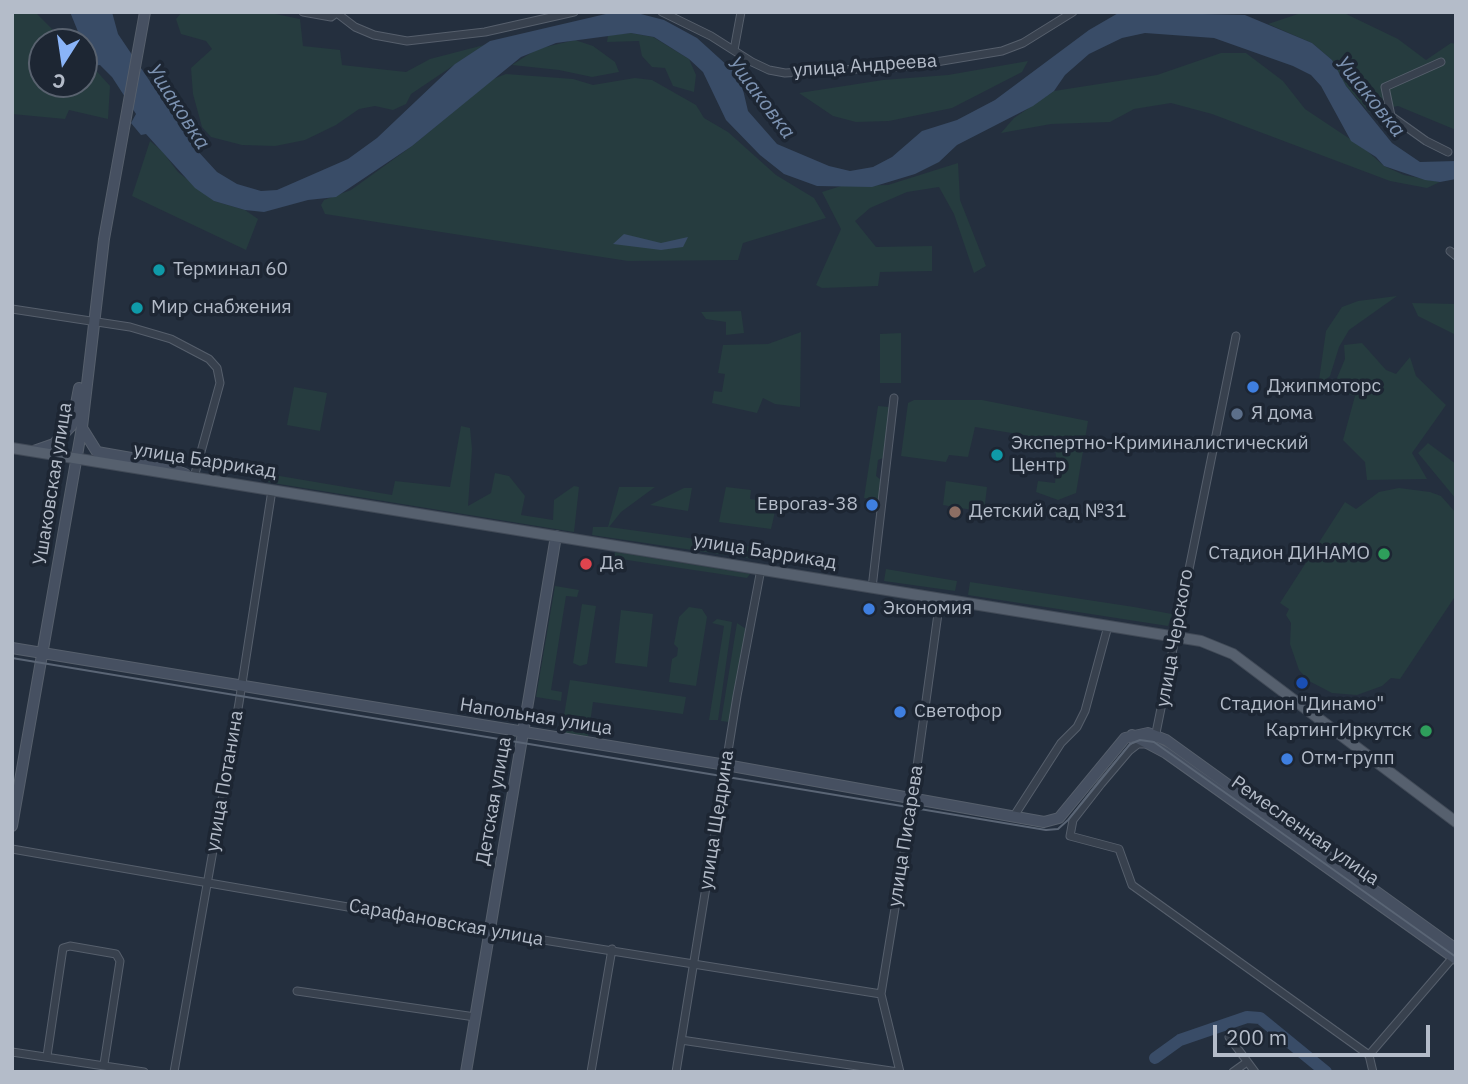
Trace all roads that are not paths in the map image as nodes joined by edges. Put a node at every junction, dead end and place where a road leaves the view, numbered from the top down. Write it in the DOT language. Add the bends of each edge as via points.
graph roads {
  1 [pos="145,12"];
  2 [pos="303,12"];
  3 [pos="574,12"];
  4 [pos="662,12"];
  5 [pos="741,12"];
  6 [pos="1073,12"];
  7 [pos="338,13"];
  8 [pos="734,50"];
  9 [pos="1441,62"];
  10 [pos="1448,152"];
  11 [pos="12,309"];
  12 [pos="93,320"];
  13 [pos="1236,336"];
  14 [pos="894,398"];
  15 [pos="82,427"];
  16 [pos="12,448"];
  17 [pos="34,451"];
  18 [pos="75,458"];
  19 [pos="194,477"];
  20 [pos="272,490"];
  21 [pos="556,536"];
  22 [pos="761,569"];
  23 [pos="873,588"];
  24 [pos="940,599"];
  25 [pos="1108,626"];
  26 [pos="1174,636"];
  27 [pos="12,648"];
  28 [pos="42,652"];
  29 [pos="242,685"];
  30 [pos="524,733"];
  31 [pos="1154,740"];
  32 [pos="726,765"];
  33 [pos="913,797"];
  34 [pos="1014,816"];
  35 [pos="1456,822"];
  36 [pos="12,826"];
  37 [pos="12,849"];
  38 [pos="206,881"];
  39 [pos="489,931"];
  40 [pos="612,950"];
  41 [pos="1455,955"];
  42 [pos="694,962"];
  43 [pos="297,992"];
  44 [pos="881,994"];
  45 [pos="475,1017"];
  46 [pos="1229,1037"];
  47 [pos="681,1040"];
  48 [pos="12,1052"];
  49 [pos="1369,1055"];
  50 [pos="47,1056"];
  51 [pos="1247,1062"];
  52 [pos="104,1064"];
  53 [pos="144,1072"];
  54 [pos="174,1072"];
  55 [pos="466,1072"];
  56 [pos="591,1072"];
  57 [pos="676,1072"];
  58 [pos="899,1072"];
  59 [pos="1233,1072"];
  60 [pos="1255,1072"];
  61 [pos="1373,1072"];
  1 -- 12 [label="street, Ушаковская улица"];
  2 -- 7 [label="street" via="331,17"];
  3 -- 7 [label="street" via="485,32 407,41 374,35"];
  4 -- 8 [label="street, улица Андреева"];
  5 -- 8 [label="street"];
  6 -- 8 [label="street, улица Андреева" via="1013,47 912,66 785,73 769,70"];
  9 -- 10 [label="street" via="1385,87 1391,116"];
  11 -- 12 [label="street"];
  12 -- 15 [label="street, Ушаковская улица"];
  12 -- 17 [label="street" via="72,425 54,444"];
  12 -- 19 [label="street" via="171,339 217,368 218,393"];
  13 -- 26 [label="street, улица Черского"];
  14 -- 23 [label="street"];
  15 -- 18 [label="street, Ушаковская улица"];
  15 -- 19 [label="street" via="97,452 154,462"];
  16 -- 17 [label="main road, улица Баррикад"];
  17 -- 18 [label="main road, улица Баррикад"];
  18 -- 19 [label="main road, улица Баррикад"];
  18 -- 28 [label="street, Ушаковская улица"];
  19 -- 20 [label="main road, улица Баррикад"];
  20 -- 21 [label="main road, улица Баррикад"];
  20 -- 29 [label="street, улица Потанина"];
  21 -- 22 [label="main road, улица Баррикад"];
  21 -- 30 [label="street, Детская улица"];
  22 -- 23 [label="main road, улица Баррикад"];
  22 -- 32 [label="street, улица Щедрина"];
  23 -- 24 [label="main road, улица Баррикад"];
  24 -- 25 [label="main road, улица Баррикад"];
  24 -- 33 [label="street, улица Писарева"];
  25 -- 26 [label="main road, улица Баррикад"];
  25 -- 34 [label="street" via="1085,712"];
  26 -- 31 [label="street, улица Черского"];
  26 -- 35 [label="main road, улица Баррикад" via="1219,646 1233,654"];
  27 -- 28 [label="street, Напольная улица"];
  28 -- 29 [label="street, Напольная улица"];
  28 -- 36 [label="street, Ушаковская улица"];
  29 -- 30 [label="street, Напольная улица"];
  29 -- 38 [label="street, улица Потанина"];
  30 -- 32 [label="street, Напольная улица"];
  30 -- 39 [label="street, Детская улица"];
  31 -- 34 [label="street, Напольная улица" via="1132,735 1120,744 1054,821"];
  31 -- 41 [label="street, Ремесленная улица"];
  31 -- 49 [label="street" via="1129,751 1073,820 1070,836 1119,849 1132,885"];
  32 -- 33 [label="street, Напольная улица"];
  32 -- 42 [label="street, улица Щедрина"];
  33 -- 34 [label="street, Напольная улица"];
  33 -- 44 [label="street, улица Писарева"];
  37 -- 38 [label="street, Сарафановская улица"];
  38 -- 39 [label="street, Сарафановская улица"];
  38 -- 54 [label="street, улица Потанина"];
  39 -- 40 [label="street, Сарафановская улица"];
  39 -- 45 [label="street, Детская улица"];
  40 -- 42 [label="street, Сарафановская улица"];
  40 -- 56 [label="street"];
  41 -- 49 [label="street"];
  42 -- 44 [label="street, Сарафановская улица"];
  42 -- 47 [label="street, улица Щедрина"];
  43 -- 45 [label="street"];
  44 -- 58 [label="street, улица Писарева"];
  45 -- 55 [label="street, Детская улица"];
  46 -- 51 [label="street"];
  47 -- 57 [label="street, улица Щедрина"];
  47 -- 58 [label="street"];
  48 -- 50 [label="street"];
  49 -- 61 [label="street"];
  50 -- 52 [label="street"];
  50 -- 52 [label="street" via="63,948 69,946 116,954 120,961"];
  51 -- 59 [label="street"];
  51 -- 60 [label="street"];
  52 -- 53 [label="street"];
}
